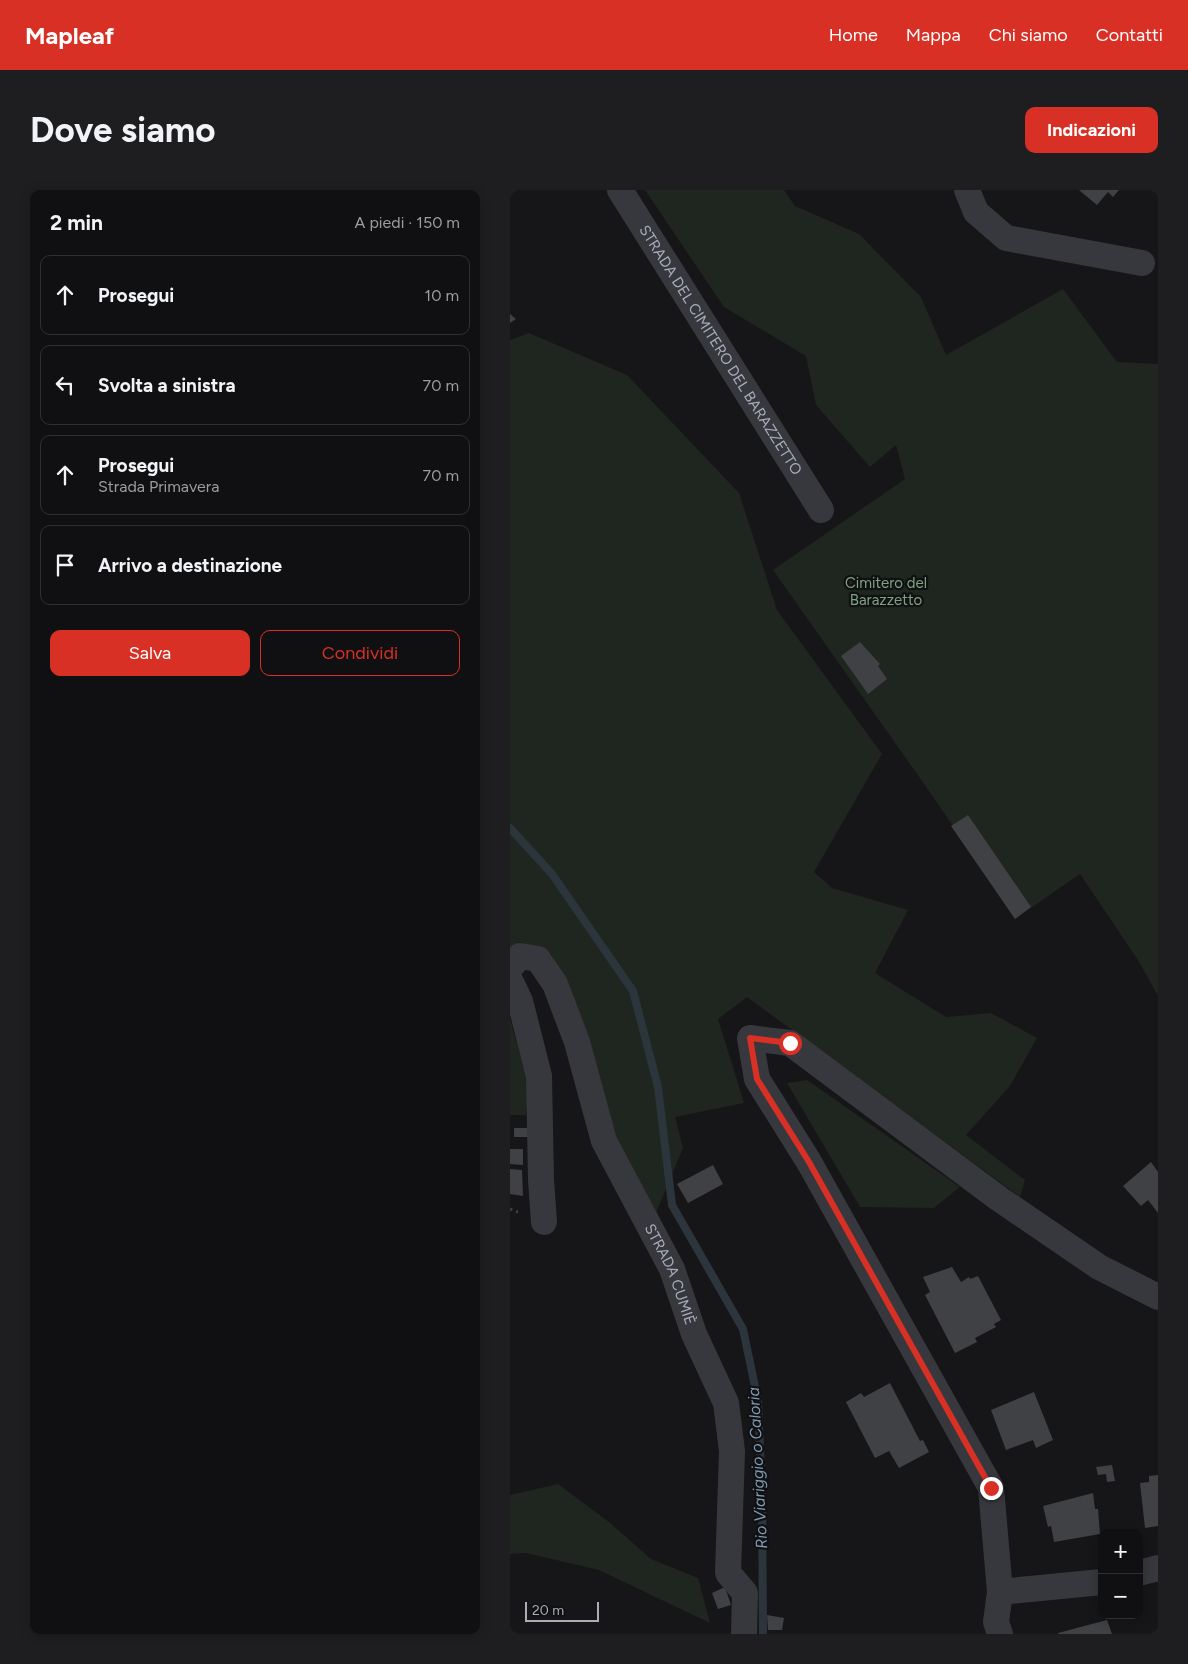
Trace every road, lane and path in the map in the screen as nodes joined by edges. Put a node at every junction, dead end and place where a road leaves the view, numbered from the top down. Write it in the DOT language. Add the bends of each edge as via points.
graph roads {
  1 [pos="620,190"];
  2 [pos="967,190"];
  3 [pos="1142,264"];
  4 [pos="821,510"];
  5 [pos="510,968"];
  6 [pos="510,980"];
  7 [pos="544,1222"];
  8 [pos="1158,1297"];
  9 [pos="1158,1568"];
  10 [pos="1143,1572"];
  11 [pos="1098,1582"];
  12 [pos="1000,1592"];
  13 [pos="744,1634"];
  14 [pos="1000,1634"];
  1 -- 4 [label="street, STRADA DEL CIMITERO DEL BARAZZETTO"];
  2 -- 3 [label="street" via="976,212 1006,238"];
  5 -- 13 [label="street, STRADA CUMIÈ" via="520,956 538,959 555,984 577,1042 604,1141 672,1269 694,1334 726,1403 732,1451 728,1573 745,1593"];
  6 -- 7 [label="street" via="520,1002 539,1076"];
  8 -- 12 [label="street" via="1099,1267 1006,1203 790,1043 750,1038 757,1079 809,1162 991,1488"];
  9 -- 10 [label="street"];
  11 -- 12 [label="street"];
  12 -- 14 [label="street" via="996,1622"];
}
